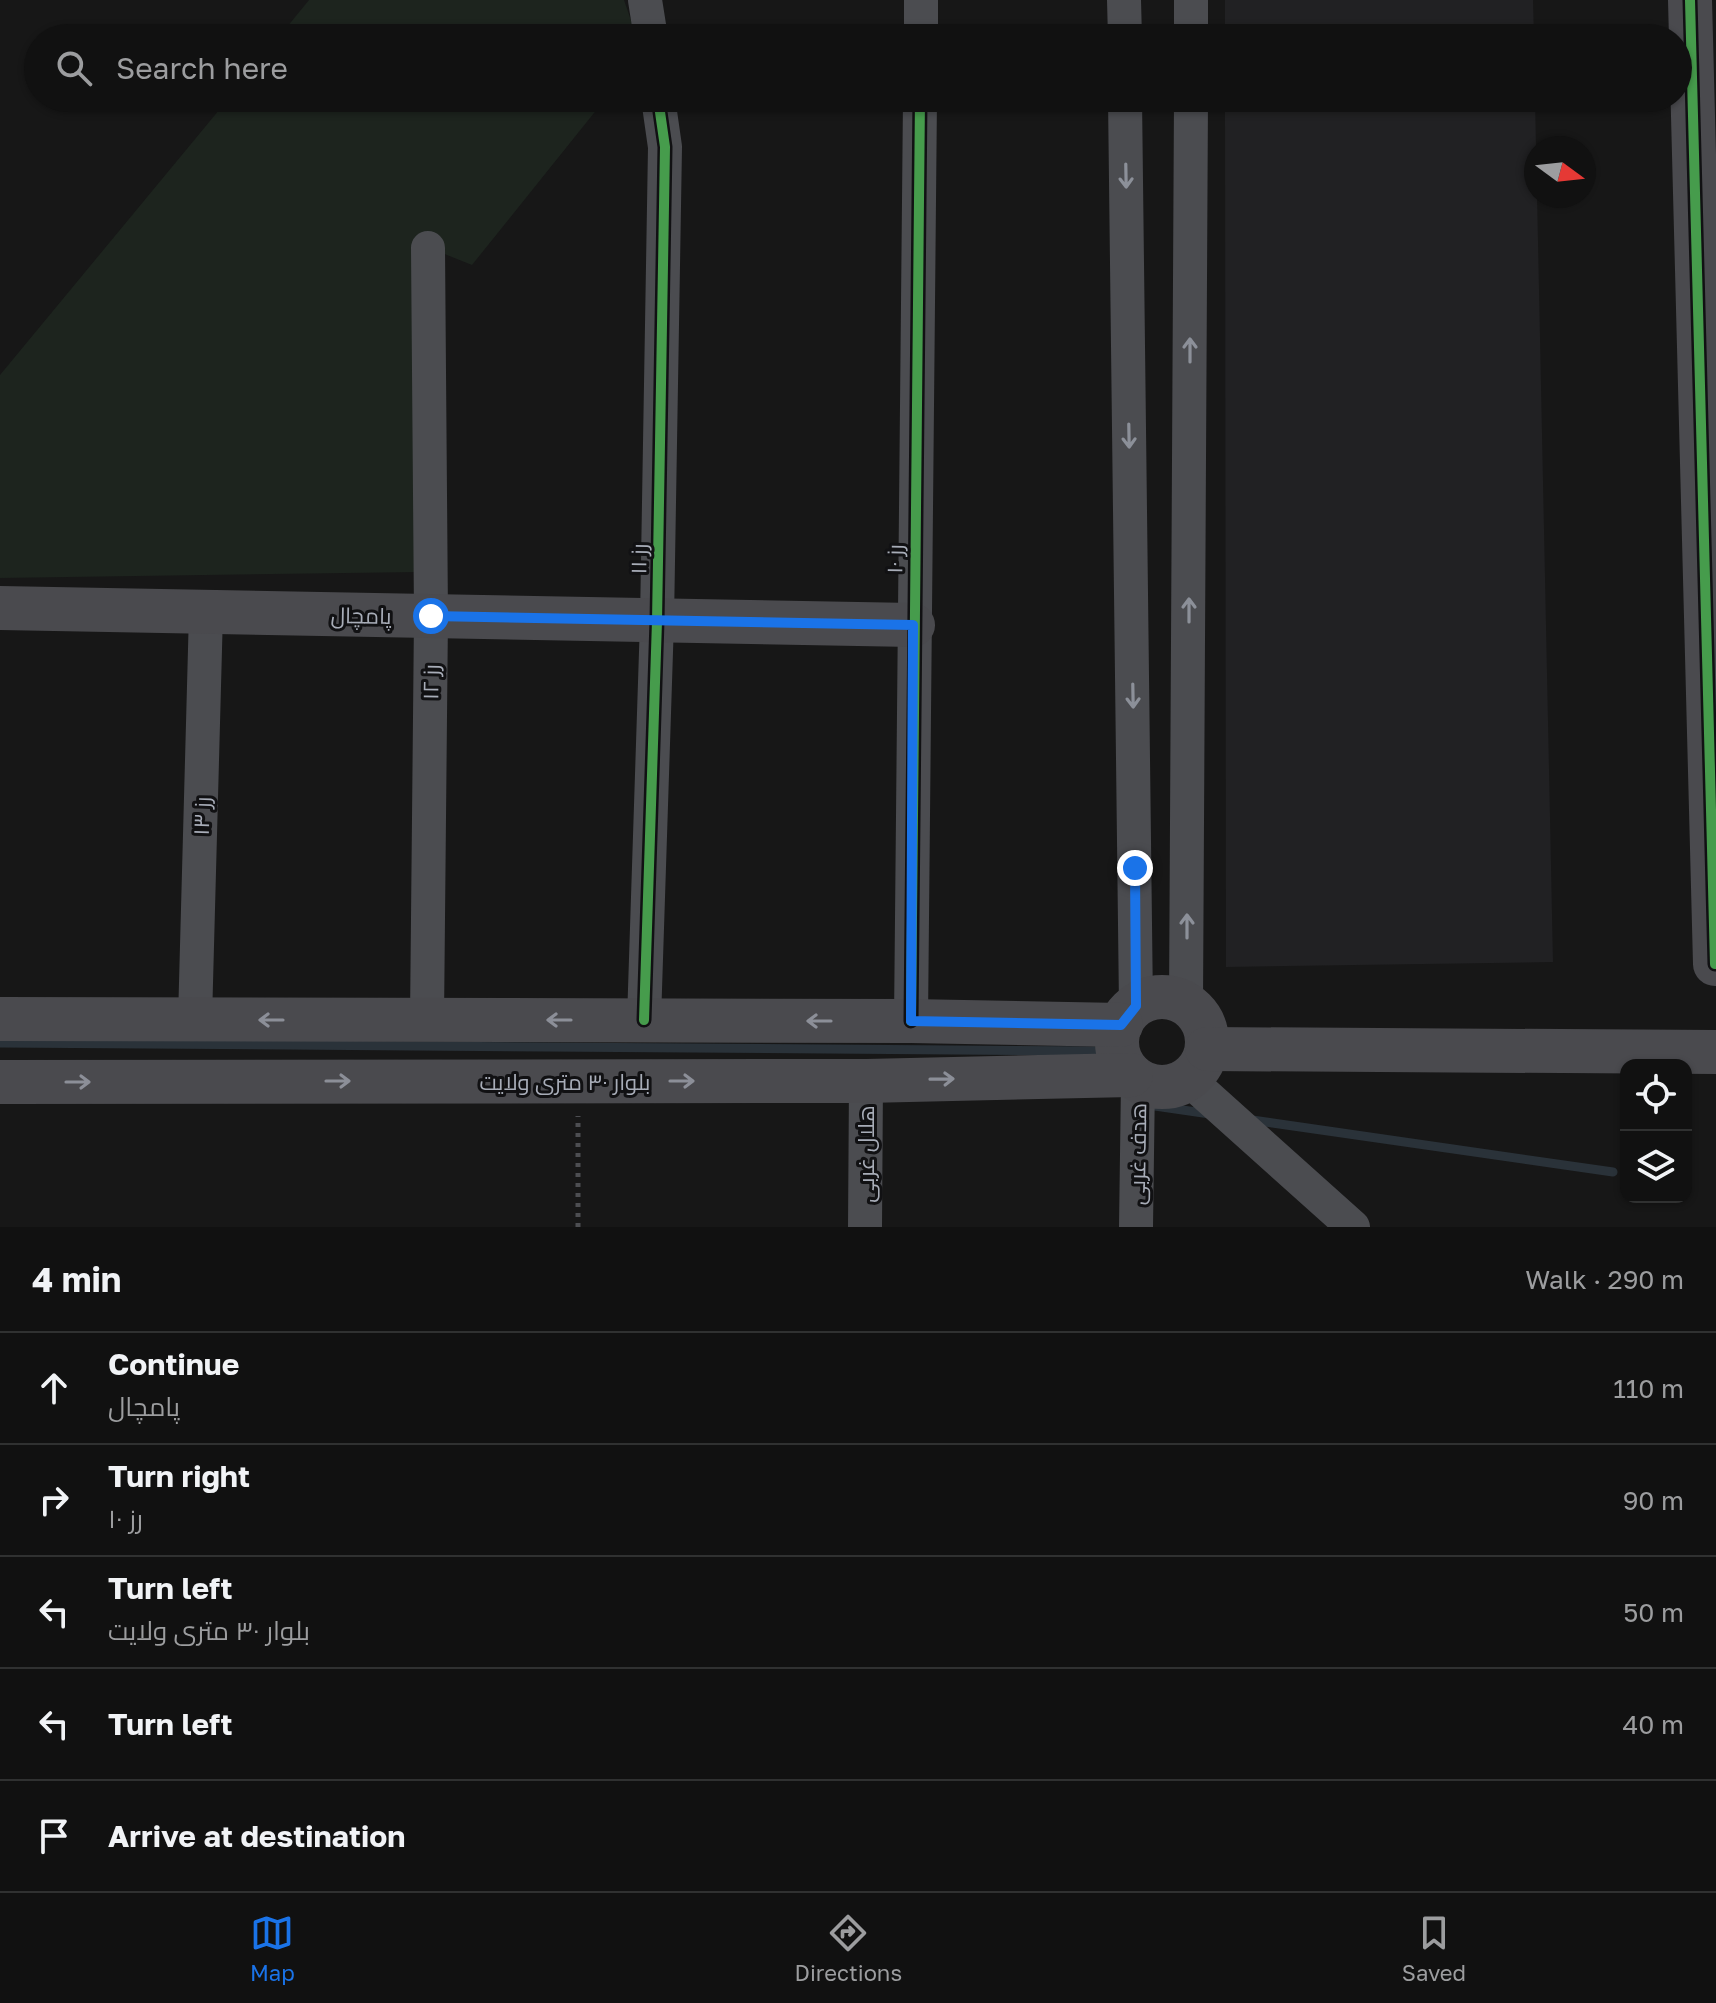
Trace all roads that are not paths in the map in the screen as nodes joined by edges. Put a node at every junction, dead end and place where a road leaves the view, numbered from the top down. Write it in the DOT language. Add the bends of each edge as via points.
graph roads {
  1 [pos="645,0"];
  2 [pos="921,0"];
  3 [pos="1124,0"];
  4 [pos="1191,0"];
  5 [pos="649,24"];
  6 [pos="921,24"];
  7 [pos="1125,24"];
  8 [pos="1191,24"];
  9 [pos="1699,24"];
  10 [pos="660,112"];
  11 [pos="920,112"];
  12 [pos="1125,112"];
  13 [pos="1191,112"];
  14 [pos="428,248"];
  15 [pos="1710,565"];
  16 [pos="0,608"];
  17 [pos="206,612"];
  18 [pos="431,616"];
  19 [pos="657,621"];
  20 [pos="913,625"];
  21 [pos="1715,964"];
  22 [pos="1186,1004"];
  23 [pos="1129,1015"];
  24 [pos="0,1019"];
  25 [pos="195,1020"];
  26 [pos="427,1020"];
  27 [pos="644,1020"];
  28 [pos="866,1021"];
  29 [pos="911,1021"];
  30 [pos="1716,1052"];
  31 [pos="1198,1064"];
  32 [pos="1134,1078"];
  33 [pos="866,1081"];
  34 [pos="0,1082"];
  35 [pos="865,1227"];
  36 [pos="1136,1227"];
  37 [pos="1353,1227"];
  1 -- 5 [label="street"];
  2 -- 6 [label="street"];
  3 -- 7 [label="street"];
  4 -- 8 [label="street"];
  9 -- 15 [label="main road"];
  10 -- 19 [label="street, رز ۱۱" via="665,147"];
  11 -- 20 [label="street, رز ۱۰"];
  12 -- 23 [label="street, one-way"];
  22 -- 13 [label="street, one-way"];
  14 -- 18 [label="street, رز ۱۲"];
  15 -- 21 [label="main road"];
  16 -- 17 [label="main road, پامچال"];
  17 -- 18 [label="main road, پامچال"];
  17 -- 25 [label="street, رز ۱۳"];
  18 -- 19 [label="main road, پامچال"];
  18 -- 26 [label="street, رز ۱۲"];
  19 -- 20 [label="main road, پامچال"];
  19 -- 27 [label="street, رز ۱۱"];
  20 -- 29 [label="street, رز ۱۰"];
  22 -- 23 [label="main road" via="1161,997"];
  22 -- 31 [label="main road" via="1201,1018"];
  23 -- 29 [label="main road"];
  23 -- 32 [label="main road" via="1117,1042 1121,1060"];
  24 -- 25 [label="main road"];
  26 -- 25 [label="main road, one-way"];
  27 -- 26 [label="main road, one-way"];
  28 -- 27 [label="main road, one-way"];
  28 -- 29 [label="main road"];
  28 -- 33 [label="main road" via="874,1041 874,1062"];
  30 -- 31 [label="main road"];
  31 -- 32 [label="main road" via="1172,1087 1154,1087"];
  31 -- 37 [label="street"];
  33 -- 32 [label="main road, بلوار ۳۰ متری ولایت, one-way"];
  32 -- 36 [label="street, هدف غربی"];
  34 -- 33 [label="main road, بلوار ۳۰ متری ولایت, one-way"];
  33 -- 35 [label="street, هلال غربی"];
}
